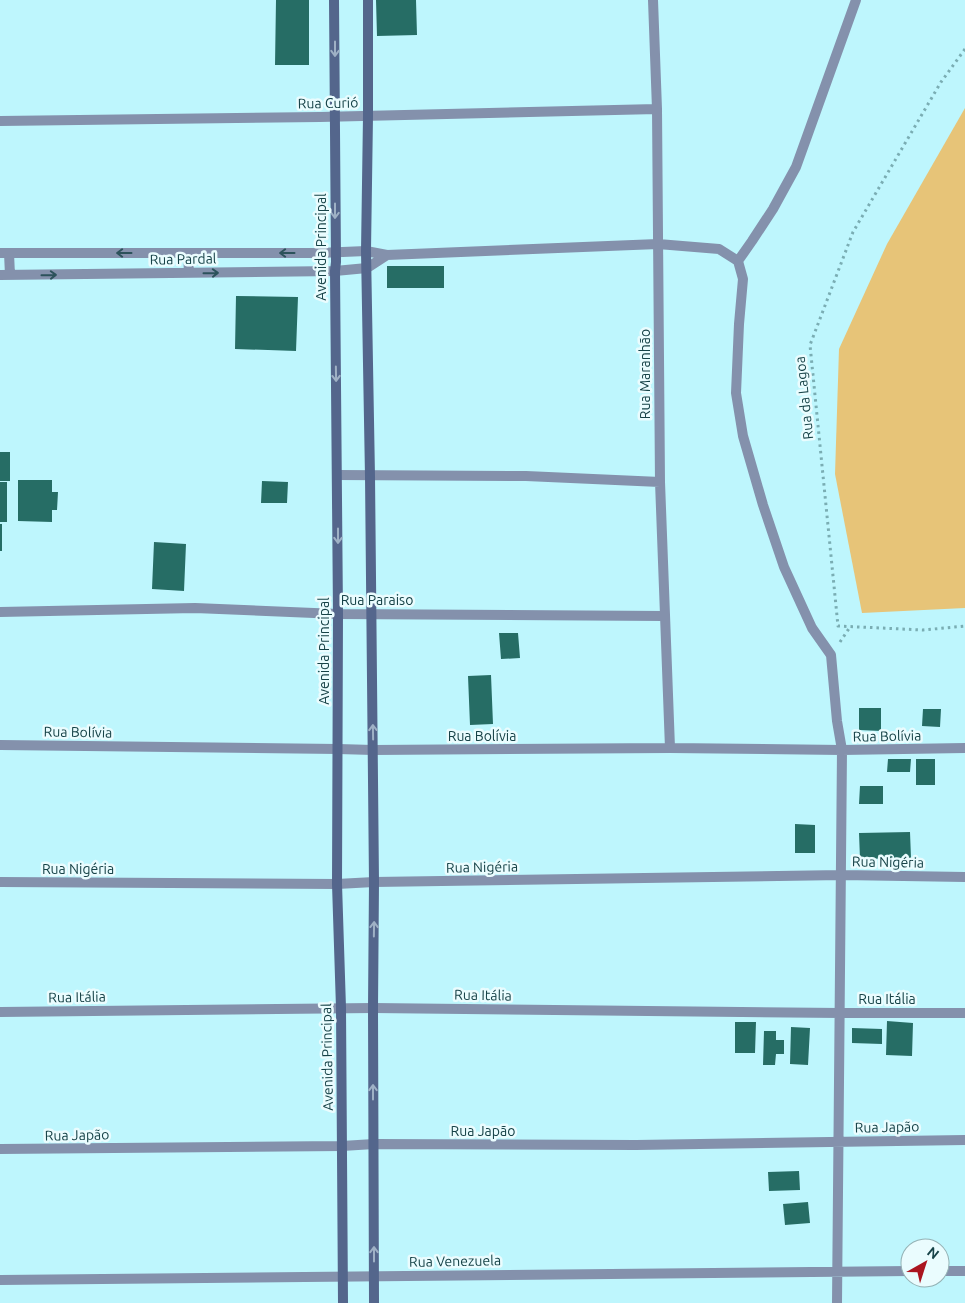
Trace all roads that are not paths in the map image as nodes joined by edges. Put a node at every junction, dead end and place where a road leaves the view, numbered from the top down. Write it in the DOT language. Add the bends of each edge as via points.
graph roads {
  1 [pos="334,0"];
  2 [pos="368,0"];
  3 [pos="653,0"];
  4 [pos="856,0"];
  5 [pos="657,109"];
  6 [pos="368,116"];
  7 [pos="335,117"];
  8 [pos="0,121"];
  9 [pos="658,244"];
  10 [pos="366,251"];
  11 [pos="5,252"];
  12 [pos="335,252"];
  13 [pos="188,253"];
  14 [pos="387,255"];
  15 [pos="738,261"];
  16 [pos="367,268"];
  17 [pos="335,271"];
  18 [pos="189,273"];
  19 [pos="5,275"];
  20 [pos="337,475"];
  21 [pos="370,476"];
  22 [pos="660,482"];
  23 [pos="0,612"];
  24 [pos="338,614"];
  25 [pos="371,614"];
  26 [pos="664,616"];
  27 [pos="0,744"];
  28 [pos="670,748"];
  29 [pos="965,748"];
  30 [pos="338,749"];
  31 [pos="373,750"];
  32 [pos="842,750"];
  33 [pos="842,875"];
  34 [pos="965,877"];
  35 [pos="0,882"];
  36 [pos="374,882"];
  37 [pos="337,884"];
  38 [pos="341,1008"];
  39 [pos="373,1008"];
  40 [pos="0,1012"];
  41 [pos="840,1013"];
  42 [pos="965,1013"];
  43 [pos="965,1140"];
  44 [pos="838,1142"];
  45 [pos="374,1144"];
  46 [pos="342,1146"];
  47 [pos="0,1150"];
  48 [pos="837,1271"];
  49 [pos="900,1271"];
  50 [pos="950,1271"];
  51 [pos="965,1271"];
  52 [pos="343,1276"];
  53 [pos="374,1276"];
  54 [pos="0,1280"];
  55 [pos="343,1303"];
  56 [pos="374,1303"];
  57 [pos="837,1303"];
  1 -- 7 [label="street, Avenida Principal, one-way"];
  2 -- 6 [label="street"];
  3 -- 5 [label="street, Rua Maranhão"];
  4 -- 15 [label="street" via="796,167"];
  5 -- 6 [label="street, Rua Curió"];
  5 -- 9 [label="street, Rua Maranhão"];
  6 -- 7 [label="street, Rua Curió"];
  6 -- 10 [label="street"];
  7 -- 8 [label="street, Rua Curió"];
  7 -- 12 [label="street, Avenida Principal, one-way"];
  9 -- 14 [label="street, Rua Pardal"];
  9 -- 15 [label="street, Rua Pardal" via="720,249"];
  9 -- 22 [label="street, Rua Maranhão"];
  10 -- 12 [label="street, Rua Pardal"];
  10 -- 14 [label="street, Rua Pardal"];
  10 -- 16 [label="street"];
  13 -- 11 [label="street, Rua Pardal, one-way"];
  11 -- 19 [label="street"];
  12 -- 13 [label="street, Rua Pardal, one-way"];
  12 -- 17 [label="street, Avenida Principal"];
  13 -- 18 [label="street"];
  14 -- 16 [label="street"];
  15 -- 32 [label="street" via="743,279 736,393 743,436 784,567 812,628 831,655"];
  16 -- 17 [label="street, Rua Pardal"];
  16 -- 21 [label="street"];
  18 -- 17 [label="street, Rua Pardal, one-way"];
  17 -- 20 [label="street, Avenida Principal, one-way"];
  19 -- 18 [label="street, Rua Pardal, one-way"];
  20 -- 21 [label="street"];
  20 -- 24 [label="street, Avenida Principal, one-way"];
  21 -- 22 [label="street" via="526,476"];
  21 -- 25 [label="street"];
  22 -- 26 [label="street, Rua Maranhão"];
  23 -- 24 [label="street, Rua Paraiso" via="196,608"];
  24 -- 25 [label="street, Rua Paraiso"];
  24 -- 30 [label="street, Avenida Principal"];
  25 -- 26 [label="street, Rua Paraiso"];
  31 -- 25 [label="street, one-way"];
  26 -- 28 [label="street, Rua Maranhão"];
  27 -- 30 [label="street, Rua Bolívia"];
  28 -- 31 [label="street, Rua Bolívia"];
  28 -- 32 [label="street, Rua Bolívia"];
  29 -- 32 [label="street, Rua Bolívia"];
  30 -- 31 [label="street, Rua Bolívia"];
  30 -- 37 [label="street, Avenida Principal"];
  31 -- 36 [label="street"];
  32 -- 33 [label="street"];
  33 -- 34 [label="street, Rua Nigéria"];
  33 -- 36 [label="street, Rua Nigéria"];
  33 -- 41 [label="street"];
  35 -- 37 [label="street, Rua Nigéria"];
  36 -- 37 [label="street, Rua Nigéria"];
  39 -- 36 [label="street, one-way"];
  37 -- 38 [label="street, Avenida Principal"];
  38 -- 39 [label="street, Rua Itália"];
  38 -- 40 [label="street, Rua Itália"];
  38 -- 46 [label="street, Avenida Principal"];
  39 -- 41 [label="street, Rua Itália"];
  45 -- 39 [label="street, one-way"];
  41 -- 42 [label="street, Rua Itália"];
  41 -- 44 [label="street"];
  43 -- 44 [label="street, Rua Japão"];
  44 -- 45 [label="street, Rua Japão" via="636,1146"];
  44 -- 48 [label="street"];
  45 -- 46 [label="street, Rua Japão"];
  53 -- 45 [label="street, one-way"];
  46 -- 47 [label="street, Rua Japão"];
  46 -- 52 [label="street, Avenida Principal"];
  48 -- 49 [label="street, Rua Venezuela"];
  48 -- 53 [label="street, Rua Venezuela"];
  48 -- 57 [label="street"];
  50 -- 51 [label="street"];
  52 -- 53 [label="street, Rua Venezuela"];
  52 -- 54 [label="street, Rua Venezuela"];
  52 -- 55 [label="street, Avenida Principal"];
  53 -- 56 [label="street"];
}
